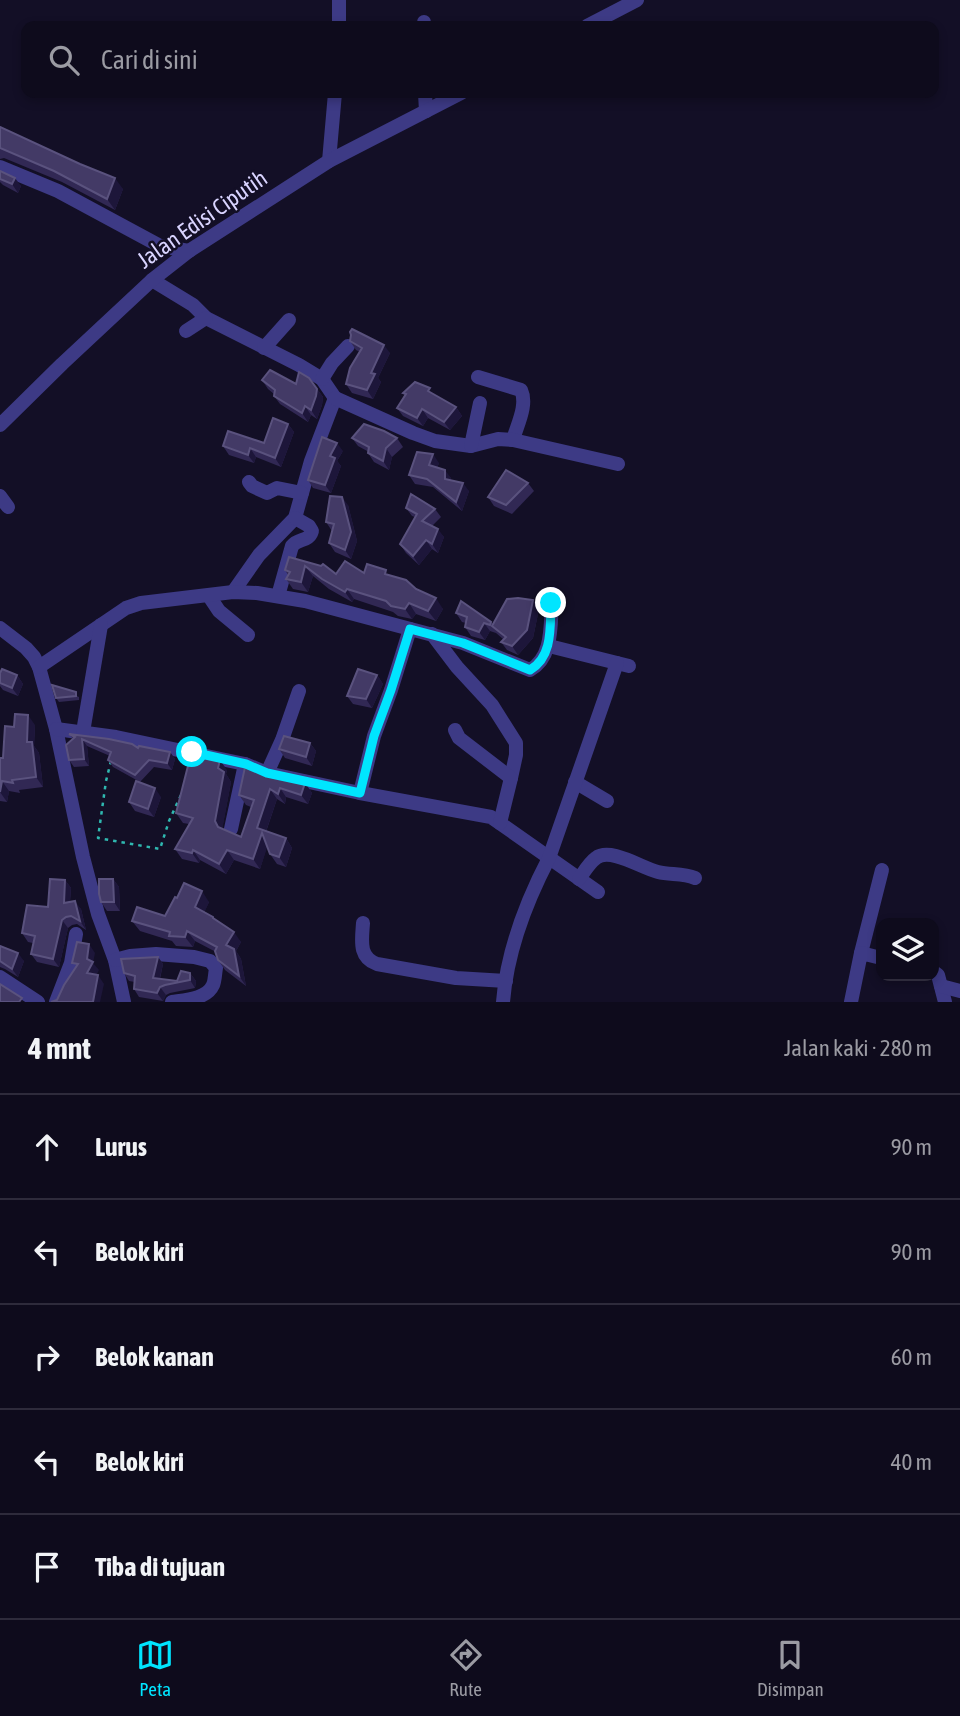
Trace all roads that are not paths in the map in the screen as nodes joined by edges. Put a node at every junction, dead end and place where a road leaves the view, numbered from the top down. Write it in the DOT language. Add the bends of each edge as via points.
graph roads {
  1 [pos="339,0"];
  2 [pos="637,0"];
  3 [pos="339,21"];
  4 [pos="597,21"];
  5 [pos="335,98"];
  6 [pos="425,98"];
  7 [pos="451,98"];
  8 [pos="426,111"];
  9 [pos="329,161"];
  10 [pos="0,166"];
  11 [pos="188,251"];
  12 [pos="152,280"];
  13 [pos="206,318"];
  14 [pos="289,320"];
  15 [pos="186,331"];
  16 [pos="348,346"];
  17 [pos="264,348"];
  18 [pos="478,377"];
  19 [pos="322,379"];
  20 [pos="335,398"];
  21 [pos="480,403"];
  22 [pos="0,425"];
  23 [pos="513,440"];
  24 [pos="471,446"];
  25 [pos="618,464"];
  26 [pos="249,482"];
  27 [pos="302,493"];
  28 [pos="295,518"];
  29 [pos="233,592"];
  30 [pos="553,594"];
  31 [pos="209,596"];
  32 [pos="278,596"];
  33 [pos="102,625"];
  34 [pos="0,628"];
  35 [pos="410,629"];
  36 [pos="432,634"];
  37 [pos="248,635"];
  38 [pos="549,646"];
  39 [pos="39,667"];
  40 [pos="299,691"];
  41 [pos="56,729"];
  42 [pos="455,730"];
  43 [pos="83,732"];
  44 [pos="246,764"];
  45 [pos="267,773"];
  46 [pos="511,778"];
  47 [pos="575,782"];
  48 [pos="360,793"];
  49 [pos="607,801"];
  50 [pos="500,824"];
  51 [pos="232,829"];
  52 [pos="549,858"];
  53 [pos="882,870"];
  54 [pos="695,878"];
  55 [pos="579,879"];
  56 [pos="598,892"];
  57 [pos="363,923"];
  58 [pos="76,934"];
  59 [pos="861,953"];
  60 [pos="876,957"];
  61 [pos="115,960"];
  62 [pos="0,977"];
  63 [pos="939,979"];
  64 [pos="506,981"];
  65 [pos="941,986"];
  66 [pos="960,991"];
  67 [pos="38,1002"];
  68 [pos="56,1002"];
  69 [pos="124,1002"];
  70 [pos="172,1002"];
  71 [pos="503,1002"];
  72 [pos="851,1002"];
  73 [pos="945,1002"];
  1 -- 3 [label="street"];
  2 -- 4 [label="street"];
  5 -- 9 [label="street"];
  6 -- 8 [label="street"];
  7 -- 8 [label="street, Jalan Edisi Ciputih"];
  8 -- 9 [label="street, Jalan Edisi Ciputih"];
  9 -- 11 [label="street, Jalan Edisi Ciputih"];
  10 -- 11 [label="street" via="58,191 160,246"];
  11 -- 12 [label="street, Jalan Edisi Ciputih"];
  12 -- 13 [label="street"];
  12 -- 22 [label="street, Jalan Edisi Ciputih"];
  13 -- 15 [label="street"];
  13 -- 17 [label="street"];
  14 -- 17 [label="street"];
  16 -- 19 [label="street"];
  17 -- 19 [label="street"];
  18 -- 23 [label="street" via="521,390 524,402"];
  19 -- 20 [label="street"];
  20 -- 24 [label="street" via="435,441"];
  20 -- 27 [label="street"];
  21 -- 24 [label="street"];
  23 -- 24 [label="street"];
  23 -- 25 [label="street"];
  26 -- 27 [label="street" via="267,493 277,488"];
  27 -- 28 [label="street"];
  28 -- 29 [label="street" via="259,555"];
  28 -- 32 [label="street" via="313,531 292,546"];
  29 -- 31 [label="street"];
  29 -- 32 [label="street"];
  30 -- 38 [label="street"];
  31 -- 33 [label="street" via="141,603"];
  31 -- 37 [label="street" via="219,611"];
  32 -- 35 [label="street"];
  33 -- 39 [label="street"];
  33 -- 43 [label="street"];
  34 -- 39 [label="street" via="34,657"];
  35 -- 36 [label="street"];
  35 -- 48 [label="street"];
  36 -- 38 [label="street" via="530,670"];
  36 -- 46 [label="street" via="492,705 516,743"];
  38 -- 47 [label="street" via="623,665"];
  39 -- 41 [label="street"];
  40 -- 45 [label="street"];
  41 -- 43 [label="street"];
  41 -- 61 [label="street" via="83,857"];
  42 -- 46 [label="street"];
  43 -- 44 [label="street"];
  44 -- 45 [label="street"];
  44 -- 51 [label="street"];
  45 -- 48 [label="street"];
  46 -- 50 [label="street"];
  47 -- 49 [label="street"];
  47 -- 52 [label="street"];
  48 -- 50 [label="street" via="491,817"];
  50 -- 52 [label="street"];
  52 -- 55 [label="street"];
  52 -- 64 [label="street" via="523,918"];
  53 -- 59 [label="street"];
  54 -- 55 [label="street" via="659,872 608,854 597,857"];
  55 -- 56 [label="street"];
  57 -- 64 [label="street" via="368,961 456,978"];
  58 -- 68 [label="street"];
  59 -- 60 [label="street"];
  59 -- 72 [label="street"];
  61 -- 69 [label="street"];
  61 -- 70 [label="street" via="156,954 210,961 216,968 213,986 194,998"];
  62 -- 67 [label="street"];
  63 -- 65 [label="street"];
  64 -- 71 [label="street"];
  65 -- 66 [label="street"];
  65 -- 73 [label="street"];
}
